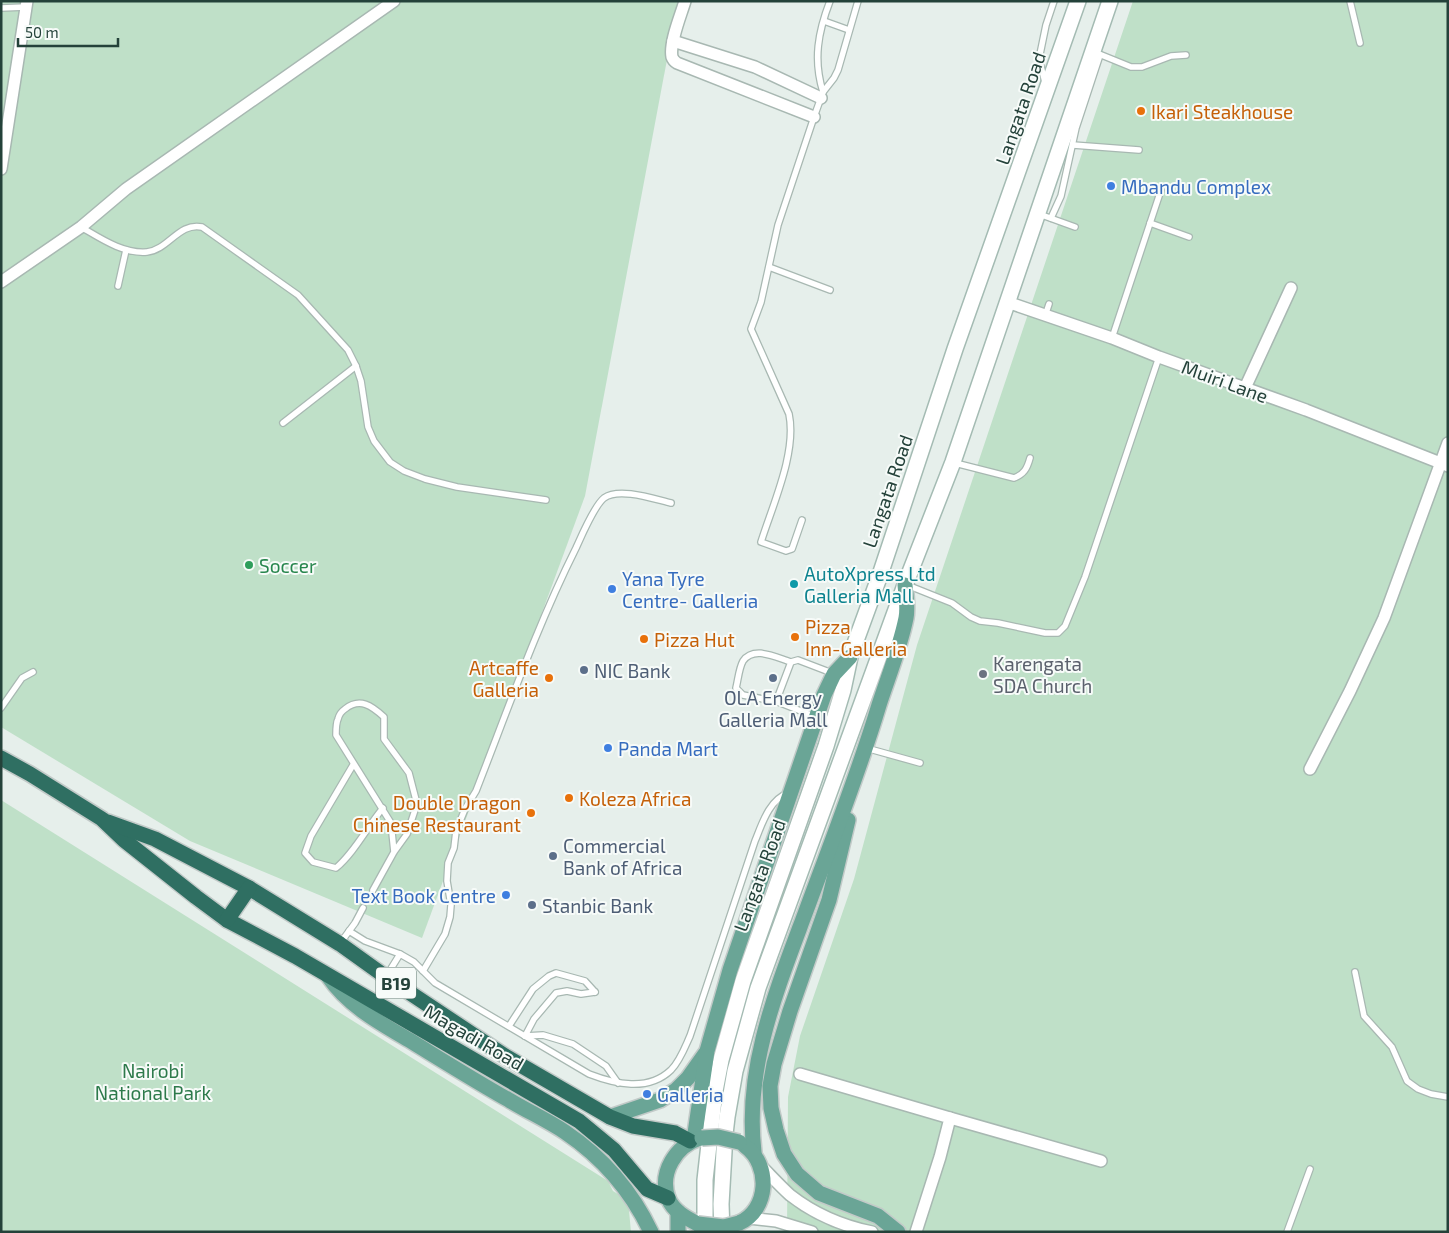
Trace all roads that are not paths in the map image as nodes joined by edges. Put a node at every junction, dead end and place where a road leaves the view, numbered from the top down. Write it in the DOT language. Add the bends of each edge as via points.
graph roads {
  1 [pos="394,1"];
  2 [pos="685,1"];
  3 [pos="830,1"];
  4 [pos="858,1"];
  5 [pos="1054,1"];
  6 [pos="1078,1"];
  7 [pos="1110,1"];
  8 [pos="1350,1"];
  9 [pos="27,4"];
  10 [pos="1,8"];
  11 [pos="824,21"];
  12 [pos="849,30"];
  13 [pos="673,41"];
  14 [pos="1360,43"];
  15 [pos="1096,53"];
  16 [pos="1186,55"];
  17 [pos="1047,92"];
  18 [pos="822,95"];
  19 [pos="814,116"];
  20 [pos="1073,145"];
  21 [pos="1139,150"];
  22 [pos="1,169"];
  23 [pos="1162,187"];
  24 [pos="1044,216"];
  25 [pos="1150,223"];
  26 [pos="81,227"];
  27 [pos="1075,227"];
  28 [pos="1189,238"];
  29 [pos="126,250"];
  30 [pos="769,267"];
  31 [pos="1,282"];
  32 [pos="118,286"];
  33 [pos="1292,288"];
  34 [pos="830,290"];
  35 [pos="1007,302"];
  36 [pos="1049,304"];
  37 [pos="1045,316"];
  38 [pos="1112,338"];
  39 [pos="1158,357"];
  40 [pos="356,366"];
  41 [pos="1245,388"];
  42 [pos="283,423"];
  43 [pos="1448,443"];
  44 [pos="1030,458"];
  45 [pos="953,462"];
  46 [pos="1444,465"];
  47 [pos="546,500"];
  48 [pos="671,504"];
  49 [pos="802,520"];
  50 [pos="905,584"];
  51 [pos="850,657"];
  52 [pos="791,662"];
  53 [pos="33,672"];
  54 [pos="834,674"];
  55 [pos="778,702"];
  56 [pos="1,708"];
  57 [pos="816,717"];
  58 [pos="866,748"];
  59 [pos="1,758"];
  60 [pos="920,763"];
  61 [pos="353,764"];
  62 [pos="1310,769"];
  63 [pos="790,792"];
  64 [pos="383,808"];
  65 [pos="102,820"];
  66 [pos="394,852"];
  67 [pos="249,888"];
  68 [pos="373,890"];
  69 [pos="363,908"];
  70 [pos="227,920"];
  71 [pos="344,938"];
  72 [pos="400,954"];
  73 [pos="423,971"];
  74 [pos="1355,972"];
  75 [pos="328,976"];
  76 [pos="386,977"];
  77 [pos="509,1026"];
  78 [pos="525,1036"];
  79 [pos="708,1051"];
  80 [pos="800,1074"];
  81 [pos="618,1083"];
  82 [pos="1448,1097"];
  83 [pos="610,1117"];
  84 [pos="950,1118"];
  85 [pos="695,1140"];
  86 [pos="757,1158"];
  87 [pos="1101,1161"];
  88 [pos="1310,1169"];
  89 [pos="668,1198"];
  90 [pos="678,1212"];
  91 [pos="743,1223"];
  92 [pos="701,1228"];
  93 [pos="651,1232"];
  94 [pos="678,1232"];
  95 [pos="722,1232"];
  96 [pos="812,1232"];
  97 [pos="872,1232"];
  98 [pos="898,1232"];
  99 [pos="916,1232"];
  100 [pos="1287,1232"];
  1 -- 26 [label="street" via="126,189"];
  2 -- 13 [label="street"];
  3 -- 11 [label="lane"];
  4 -- 12 [label="lane"];
  5 -- 17 [label="lane" via="1039,59"];
  6 -- 17 [label="main road, Langata Road"];
  7 -- 15 [label="main road, Langata Road"];
  8 -- 14 [label="lane"];
  9 -- 10 [label="lane"];
  9 -- 22 [label="street"];
  11 -- 12 [label="lane"];
  11 -- 18 [label="lane" via="818,40"];
  12 -- 18 [label="lane" via="838,70"];
  13 -- 18 [label="street" via="754,67"];
  13 -- 19 [label="street" via="672,56 677,63"];
  15 -- 16 [label="lane" via="1131,67"];
  15 -- 20 [label="lane"];
  15 -- 24 [label="main road, Langata Road"];
  17 -- 51 [label="main road, Langata Road"];
  18 -- 19 [label="lane"];
  19 -- 30 [label="lane" via="778,225"];
  20 -- 21 [label="lane"];
  20 -- 24 [label="lane" via="1061,196"];
  23 -- 25 [label="lane"];
  24 -- 27 [label="lane"];
  24 -- 35 [label="main road, Langata Road"];
  25 -- 28 [label="lane"];
  25 -- 38 [label="lane"];
  26 -- 29 [label="lane"];
  26 -- 31 [label="street"];
  29 -- 32 [label="lane"];
  29 -- 40 [label="lane" via="148,252 160,248 189,228 202,227 298,295 348,350"];
  30 -- 34 [label="lane"];
  30 -- 49 [label="lane" via="751,329 789,414 792,438 761,542 789,551"];
  33 -- 41 [label="street"];
  35 -- 37 [label="street, Muiri Lane"];
  35 -- 45 [label="main road, Langata Road"];
  36 -- 37 [label="lane"];
  37 -- 38 [label="street, Muiri Lane"];
  38 -- 39 [label="street, Muiri Lane"];
  39 -- 41 [label="street, Muiri Lane"];
  39 -- 50 [label="lane" via="1085,577 1061,631 1045,633 980,621 952,604"];
  40 -- 42 [label="lane"];
  40 -- 47 [label="lane" via="368,427 390,462 404,471 457,487"];
  41 -- 46 [label="street, Muiri Lane"];
  43 -- 46 [label="street"];
  44 -- 45 [label="lane" via="1028,467 1014,478"];
  45 -- 50 [label="main road, Langata Road"];
  46 -- 62 [label="street" via="1384,618"];
  48 -- 73 [label="lane" via="631,494 610,495 603,499 588,522 551,599 476,791 456,831 448,864 450,917"];
  50 -- 58 [label="main road" via="907,617"];
  50 -- 95 [label="main road, Langata Road" via="758,988 735,1071 727,1117"];
  51 -- 54 [label="main road"];
  51 -- 92 [label="main road, Langata Road" via="826,746 750,957 721,1060 707,1155"];
  52 -- 54 [label="lane" via="798,660"];
  52 -- 55 [label="lane"];
  52 -- 55 [label="lane" via="762,653 750,655 743,662 736,688 743,695"];
  53 -- 56 [label="lane" via="22,678"];
  54 -- 57 [label="main road"];
  55 -- 57 [label="lane"];
  57 -- 63 [label="main road"];
  58 -- 60 [label="lane"];
  58 -- 86 [label="main road" via="763,1037 751,1102 751,1132"];
  58 -- 98 [label="main road" via="829,900 774,1064 770,1102 780,1143 797,1174 819,1192 878,1216"];
  59 -- 65 [label="highway, Magadi Road / B19"];
  61 -- 64 [label="lane"];
  61 -- 64 [label="lane" via="310,836 306,853 313,862 336,868"];
  61 -- 66 [label="lane" via="336,735 338,718 352,704 361,702 384,717 384,739 409,773 417,804 408,834"];
  63 -- 79 [label="main road" via="730,970"];
  63 -- 81 [label="lane" via="774,803 755,841 681,1056 671,1070 658,1079 644,1083"];
  64 -- 66 [label="lane" via="391,823"];
  65 -- 67 [label="highway, Magadi Road / B19" via="155,839"];
  65 -- 70 [label="highway, Magadi Road / B19"];
  66 -- 68 [label="lane"];
  67 -- 70 [label="highway"];
  67 -- 71 [label="highway, Magadi Road / B19"];
  69 -- 71 [label="lane"];
  70 -- 75 [label="highway, Magadi Road / B19"];
  71 -- 72 [label="lane" via="365,941"];
  71 -- 76 [label="highway, Magadi Road / B19"];
  72 -- 73 [label="lane"];
  72 -- 76 [label="lane"];
  73 -- 77 [label="lane" via="435,983"];
  74 -- 82 [label="lane" via="1364,1016 1392,1047 1407,1081 1418,1089"];
  75 -- 89 [label="highway, Magadi Road / B19" via="579,1121 614,1150 647,1189"];
  75 -- 93 [label="main road" via="344,997 376,1021 564,1131 587,1148 619,1181"];
  76 -- 83 [label="highway, Magadi Road / B19" via="505,1056"];
  77 -- 78 [label="lane"];
  77 -- 78 [label="lane" via="532,989 549,976 556,974 585,981 595,992 556,993 534,1019"];
  78 -- 81 [label="lane" via="589,1074"];
  78 -- 81 [label="lane" via="543,1035 573,1044 606,1066"];
  79 -- 83 [label="main road" via="676,1090 660,1100"];
  79 -- 85 [label="main road"];
  80 -- 84 [label="street"];
  83 -- 85 [label="highway, Magadi Road / B19" via="633,1126"];
  84 -- 87 [label="street"];
  84 -- 99 [label="street"];
  85 -- 86 [label="main road, bridge" via="718,1138 739,1142"];
  85 -- 89 [label="main road" via="680,1149 668,1168"];
  86 -- 91 [label="main road" via="764,1182 763,1192 757,1206"];
  86 -- 97 [label="street" via="789,1194 813,1211"];
  88 -- 100 [label="lane"];
  89 -- 90 [label="main road"];
  90 -- 92 [label="main road"];
  90 -- 94 [label="main road"];
  91 -- 92 [label="main road, bridge"];
  91 -- 96 [label="street" via="776,1221"];
}
